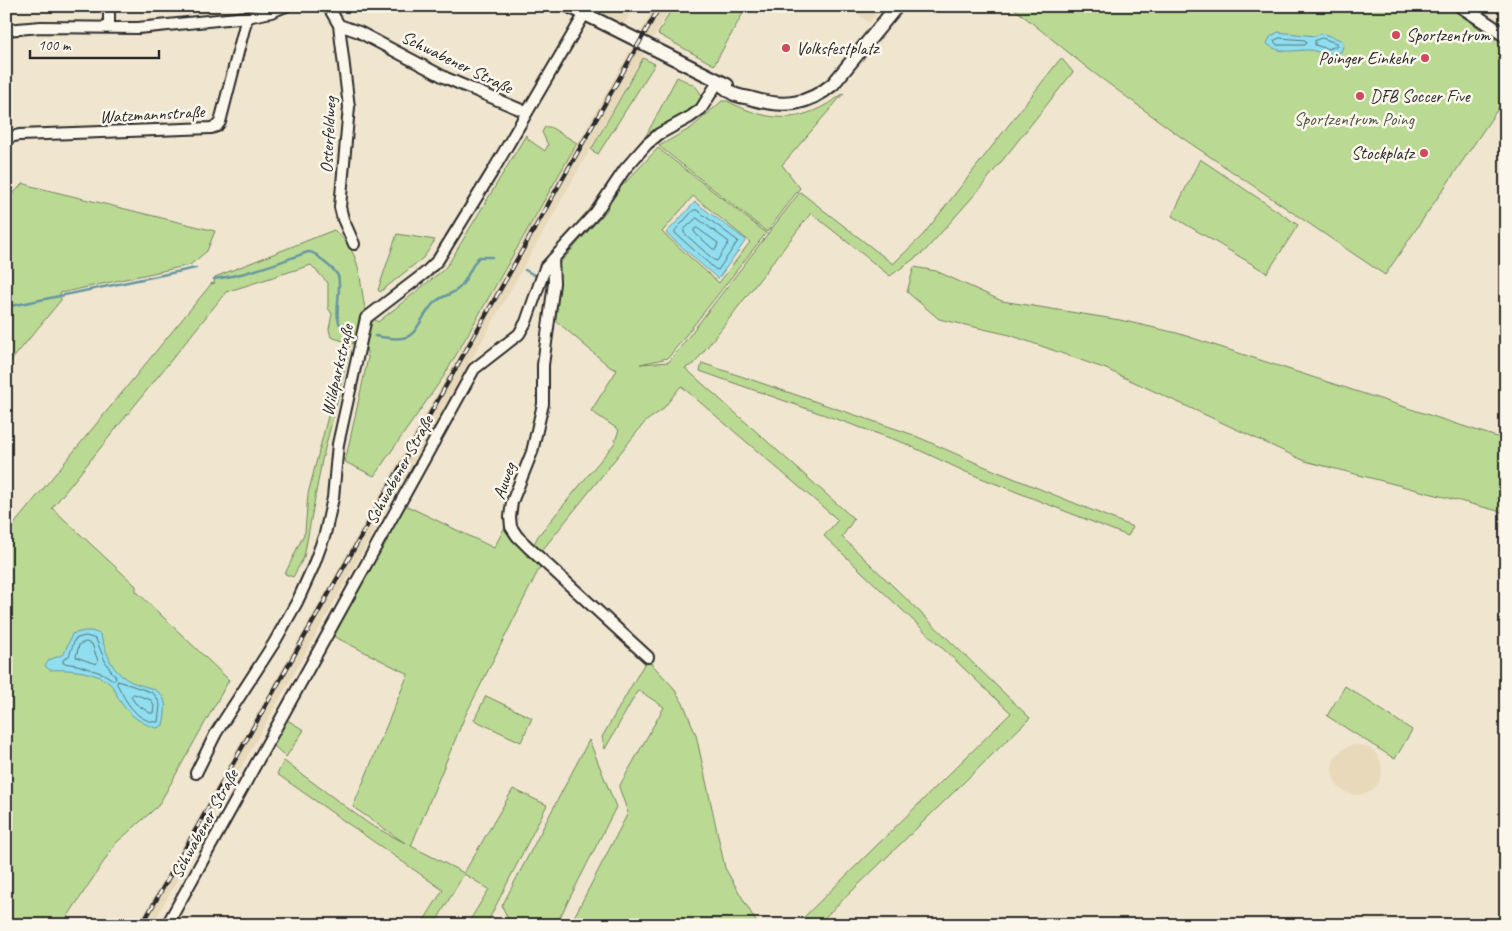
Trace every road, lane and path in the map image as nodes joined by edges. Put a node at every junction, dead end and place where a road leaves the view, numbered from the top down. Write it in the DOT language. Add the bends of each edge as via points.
graph roads {
  1 [pos="109,6"];
  2 [pos="286,6"];
  3 [pos="328,6"];
  4 [pos="569,6"];
  5 [pos="897,6"];
  6 [pos="1461,6"];
  7 [pos="584,15"];
  8 [pos="247,17"];
  9 [pos="339,25"];
  10 [pos="109,27"];
  11 [pos="6,30"];
  12 [pos="1506,36"];
  13 [pos="718,82"];
  14 [pos="526,112"];
  15 [pos="6,138"];
  16 [pos="354,244"];
  17 [pos="553,259"];
  18 [pos="648,657"];
  19 [pos="196,773"];
  20 [pos="167,925"];
  1 -- 10 [label="street"];
  2 -- 8 [label="street"];
  3 -- 9 [label="street"];
  4 -- 7 [label="street"];
  5 -- 13 [label="street" via="843,74 825,91 809,100 768,104 734,94"];
  6 -- 12 [label="street"];
  7 -- 13 [label="street"];
  7 -- 14 [label="street, Wildparkstraße"];
  8 -- 10 [label="street" via="138,28"];
  8 -- 15 [label="street, Watzmannstraße" via="220,122 216,126"];
  9 -- 14 [label="street, Schwabener Straße" via="359,32 446,78"];
  9 -- 16 [label="street, Osterfeldweg" via="349,107 340,207"];
  10 -- 11 [label="street"];
  13 -- 17 [label="street, Schwabener Straße" via="701,109 647,144 596,212"];
  14 -- 19 [label="street, Wildparkstraße" via="438,260 366,318 338,444 333,498 313,567 274,643 216,733"];
  17 -- 18 [label="street, Auweg" via="554,283 543,365 544,404 532,452 512,502 511,527 528,547"];
  17 -- 20 [label="street, Schwabener Straße" via="545,268 526,322 518,334 483,360 466,382"];
}
